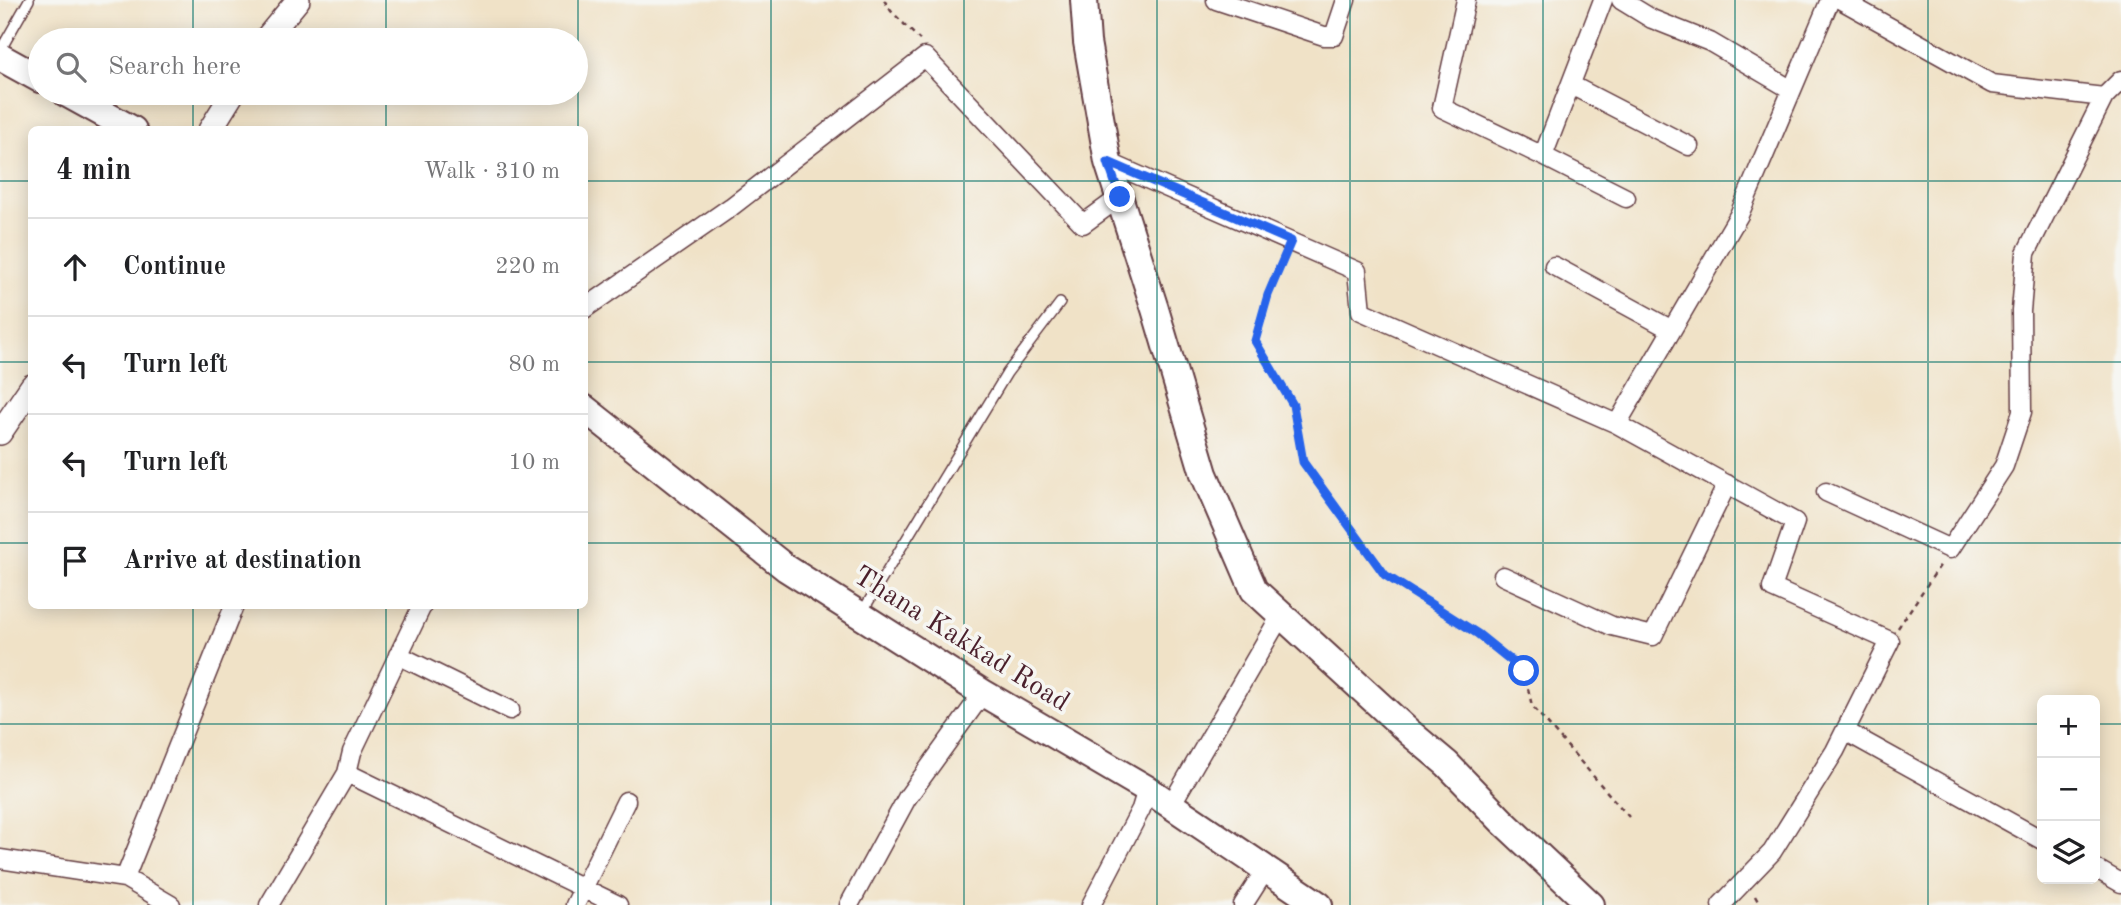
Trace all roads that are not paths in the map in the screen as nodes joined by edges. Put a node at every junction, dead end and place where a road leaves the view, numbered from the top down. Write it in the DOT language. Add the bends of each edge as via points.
graph roads {
  1 [pos="29,0"];
  2 [pos="298,0"];
  3 [pos="1084,0"];
  4 [pos="1216,0"];
  5 [pos="1346,0"];
  6 [pos="1466,0"];
  7 [pos="1603,0"];
  8 [pos="1620,0"];
  9 [pos="1830,0"];
  10 [pos="1840,0"];
  11 [pos="275,28"];
  12 [pos="0,51"];
  13 [pos="0,57"];
  14 [pos="28,72"];
  15 [pos="2121,80"];
  16 [pos="1570,85"];
  17 [pos="1792,90"];
  18 [pos="2104,97"];
  19 [pos="88,105"];
  20 [pos="226,105"];
  21 [pos="127,126"];
  22 [pos="212,126"];
  23 [pos="1689,146"];
  24 [pos="1543,156"];
  25 [pos="1108,162"];
  26 [pos="1120,197"];
  27 [pos="1626,198"];
  28 [pos="1554,266"];
  29 [pos="1060,303"];
  30 [pos="588,306"];
  31 [pos="1672,330"];
  32 [pos="28,392"];
  33 [pos="588,411"];
  34 [pos="1617,424"];
  35 [pos="0,433"];
  36 [pos="1727,484"];
  37 [pos="1826,492"];
  38 [pos="1503,576"];
  39 [pos="233,609"];
  40 [pos="421,609"];
  41 [pos="860,615"];
  42 [pos="1281,615"];
  43 [pos="398,655"];
  44 [pos="983,693"];
  45 [pos="510,710"];
  46 [pos="1845,731"];
  47 [pos="347,773"];
  48 [pos="1147,789"];
  49 [pos="626,801"];
  50 [pos="1171,805"];
  51 [pos="2037,837"];
  52 [pos="0,859"];
  53 [pos="1266,869"];
  54 [pos="2100,872"];
  55 [pos="125,878"];
  56 [pos="2121,883"];
  57 [pos="584,888"];
  58 [pos="168,904"];
  59 [pos="269,905"];
  60 [pos="575,905"];
  61 [pos="618,905"];
  62 [pos="849,905"];
  63 [pos="1091,905"];
  64 [pos="1243,905"];
  65 [pos="1319,905"];
  66 [pos="1591,905"];
  67 [pos="1721,905"];
  1 -- 12 [label="lane"];
  2 -- 11 [label="street"];
  3 -- 25 [label="main road"];
  4 -- 5 [label="street" via="1324,36 1334,36"];
  6 -- 24 [label="street" via="1442,108"];
  7 -- 16 [label="street"];
  8 -- 17 [label="street" via="1710,42"];
  9 -- 17 [label="street"];
  10 -- 18 [label="street" via="1992,84"];
  13 -- 14 [label="main road"];
  15 -- 18 [label="street"];
  16 -- 23 [label="street"];
  16 -- 24 [label="street"];
  17 -- 31 [label="street" via="1739,215"];
  18 -- 37 [label="street" via="2026,253 2021,311 2022,412 2004,466 1950,549"];
  19 -- 21 [label="main road"];
  20 -- 22 [label="street"];
  24 -- 27 [label="street"];
  25 -- 26 [label="main road"];
  25 -- 34 [label="street" via="1357,271 1361,311"];
  26 -- 30 [label="street" via="1083,224 925,57 731,207"];
  26 -- 42 [label="main road" via="1204,474 1254,590"];
  28 -- 31 [label="street"];
  29 -- 41 [label="lane" via="1007,373"];
  31 -- 34 [label="street"];
  32 -- 35 [label="street"];
  33 -- 41 [label="main road, Thana Kakkad Road" via="786,568"];
  34 -- 36 [label="street"];
  36 -- 38 [label="street" via="1653,636 1612,626"];
  36 -- 46 [label="street" via="1795,522 1772,588 1890,641"];
  39 -- 55 [label="street"];
  40 -- 43 [label="street"];
  41 -- 44 [label="main road, Thana Kakkad Road"];
  42 -- 50 [label="street"];
  42 -- 66 [label="main road" via="1447,764"];
  43 -- 45 [label="street"];
  43 -- 47 [label="street" via="352,752"];
  44 -- 48 [label="main road, Thana Kakkad Road"];
  44 -- 62 [label="street" via="907,798"];
  46 -- 51 [label="street"];
  46 -- 67 [label="street" via="1772,852"];
  47 -- 57 [label="street"];
  47 -- 59 [label="street"];
  48 -- 50 [label="main road, Thana Kakkad Road"];
  48 -- 63 [label="street"];
  49 -- 57 [label="street"];
  50 -- 53 [label="main road, Thana Kakkad Road"];
  52 -- 55 [label="street"];
  53 -- 64 [label="street"];
  53 -- 65 [label="main road, Thana Kakkad Road"];
  54 -- 56 [label="street"];
  55 -- 58 [label="street"];
  57 -- 60 [label="street"];
  57 -- 61 [label="street"];
}
